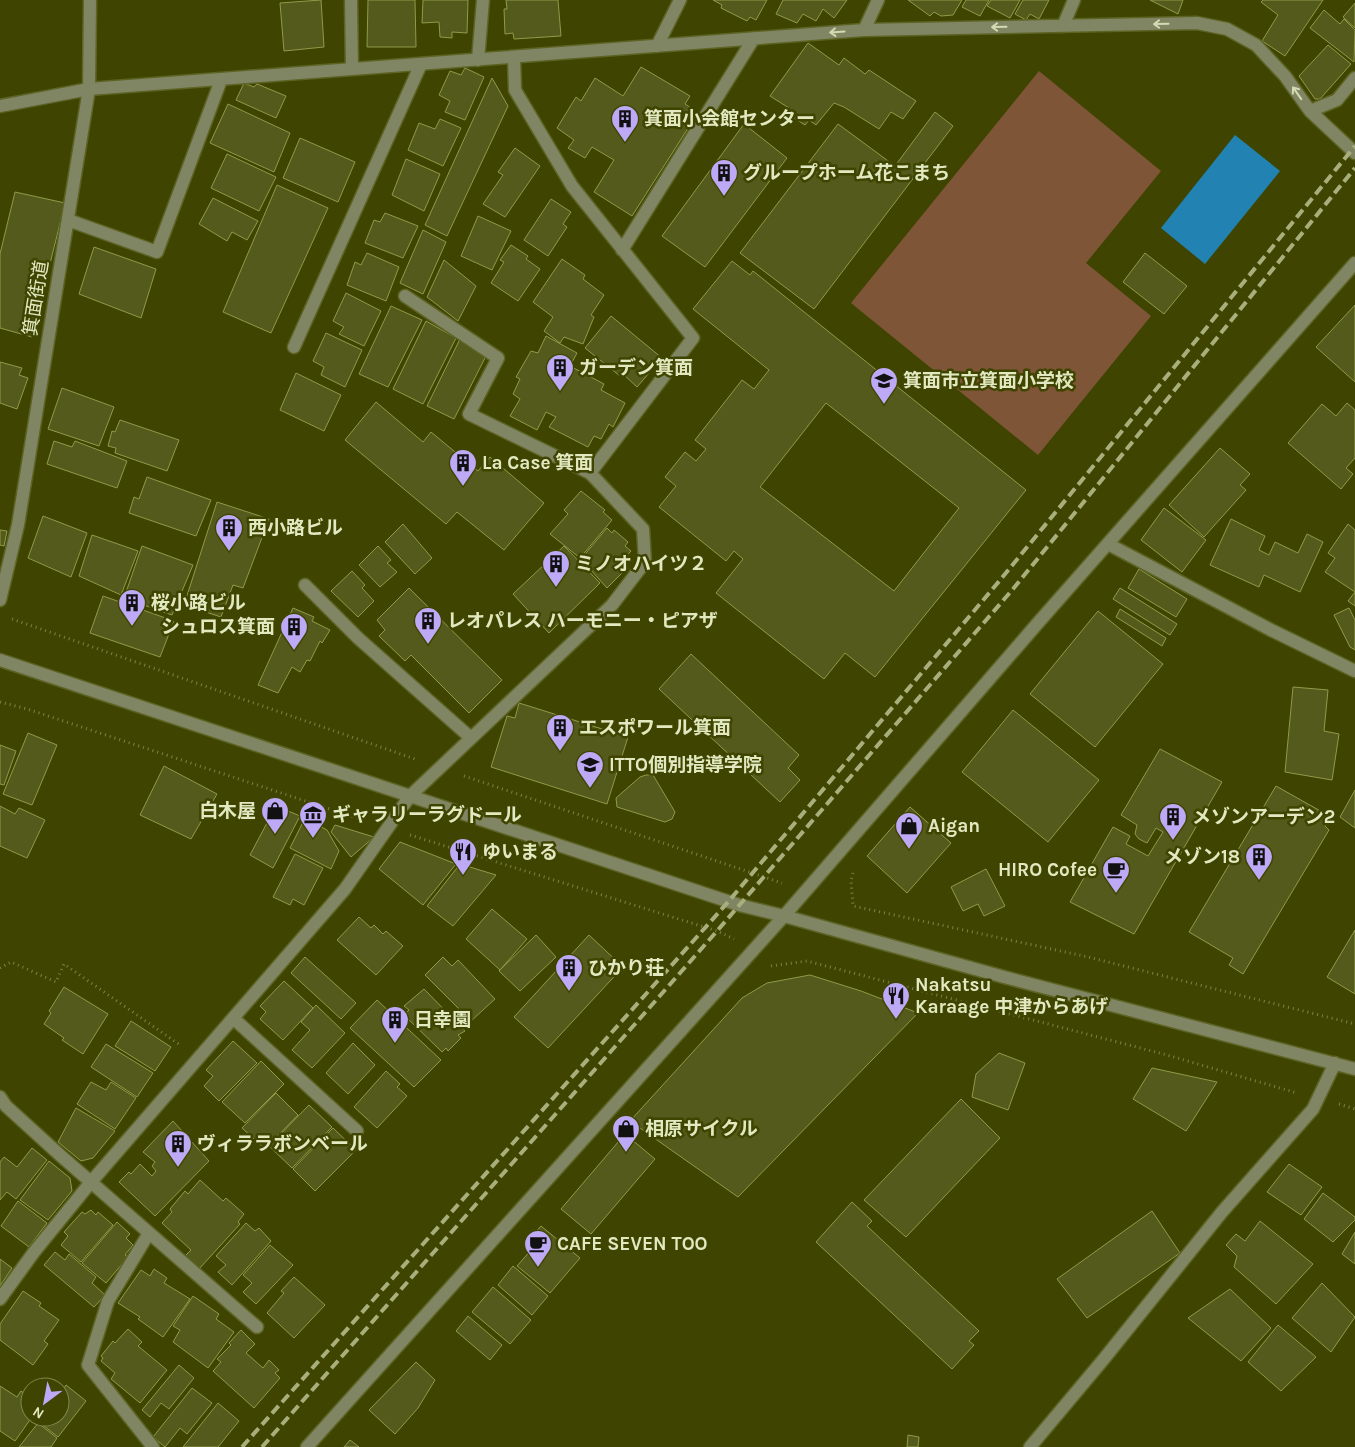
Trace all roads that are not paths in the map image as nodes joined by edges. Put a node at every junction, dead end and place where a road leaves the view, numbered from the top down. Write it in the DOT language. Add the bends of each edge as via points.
graph roads {
  1 [pos="90,0"];
  2 [pos="351,0"];
  3 [pos="483,0"];
  4 [pos="680,0"];
  5 [pos="878,0"];
  6 [pos="1074,0"];
  7 [pos="1063,26"];
  8 [pos="864,30"];
  9 [pos="754,38"];
  10 [pos="657,46"];
  11 [pos="514,57"];
  12 [pos="478,60"];
  13 [pos="421,64"];
  14 [pos="352,69"];
  15 [pos="1355,78"];
  16 [pos="221,80"];
  17 [pos="89,89"];
  18 [pos="0,106"];
  19 [pos="1310,111"];
  20 [pos="1355,153"];
  21 [pos="68,220"];
  22 [pos="622,250"];
  23 [pos="1355,263"];
  24 [pos="405,296"];
  25 [pos="294,347"];
  26 [pos="590,473"];
  27 [pos="1108,544"];
  28 [pos="305,585"];
  29 [pos="0,600"];
  30 [pos="0,660"];
  31 [pos="1355,671"];
  32 [pos="471,738"];
  33 [pos="410,796"];
  34 [pos="784,916"];
  35 [pos="233,1018"];
  36 [pos="1335,1063"];
  37 [pos="1355,1069"];
  38 [pos="0,1097"];
  39 [pos="358,1131"];
  40 [pos="91,1182"];
  41 [pos="149,1233"];
  42 [pos="0,1299"];
  43 [pos="257,1327"];
  44 [pos="152,1447"];
  45 [pos="307,1447"];
  46 [pos="1030,1447"];
  1 -- 17 [label="street, 箕面街道"];
  2 -- 14 [label="street"];
  3 -- 12 [label="street"];
  4 -- 10 [label="street"];
  5 -- 8 [label="street"];
  6 -- 7 [label="street"];
  7 -- 8 [label="street, one-way"];
  19 -- 7 [label="street, one-way" via="1285,76 1256,45 1227,29 1197,23"];
  8 -- 9 [label="street, one-way"];
  9 -- 10 [label="street"];
  9 -- 22 [label="street"];
  10 -- 11 [label="street"];
  11 -- 12 [label="street"];
  11 -- 22 [label="street" via="515,90 572,186"];
  12 -- 13 [label="street"];
  13 -- 14 [label="street"];
  13 -- 25 [label="street"];
  14 -- 16 [label="street"];
  15 -- 19 [label="street" via="1336,100"];
  16 -- 17 [label="street"];
  16 -- 21 [label="street" via="157,252"];
  17 -- 18 [label="street"];
  17 -- 21 [label="street, 箕面街道"];
  19 -- 20 [label="street"];
  21 -- 29 [label="street, 箕面街道" via="18,525"];
  22 -- 26 [label="street" via="693,338"];
  23 -- 27 [label="street"];
  24 -- 26 [label="street" via="498,358 469,414"];
  26 -- 32 [label="street" via="643,529 645,562 612,605"];
  27 -- 31 [label="street"];
  27 -- 34 [label="street"];
  28 -- 32 [label="street" via="358,638"];
  30 -- 33 [label="street"];
  32 -- 33 [label="street"];
  33 -- 34 [label="street" via="728,902"];
  33 -- 35 [label="street" via="345,889"];
  34 -- 36 [label="street"];
  34 -- 45 [label="street"];
  35 -- 39 [label="street"];
  35 -- 40 [label="street"];
  36 -- 37 [label="street"];
  36 -- 46 [label="street" via="1313,1109 1222,1212"];
  38 -- 40 [label="street"];
  40 -- 41 [label="street"];
  40 -- 42 [label="street"];
  41 -- 43 [label="street"];
  41 -- 44 [label="street" via="108,1302 88,1366"];
}
